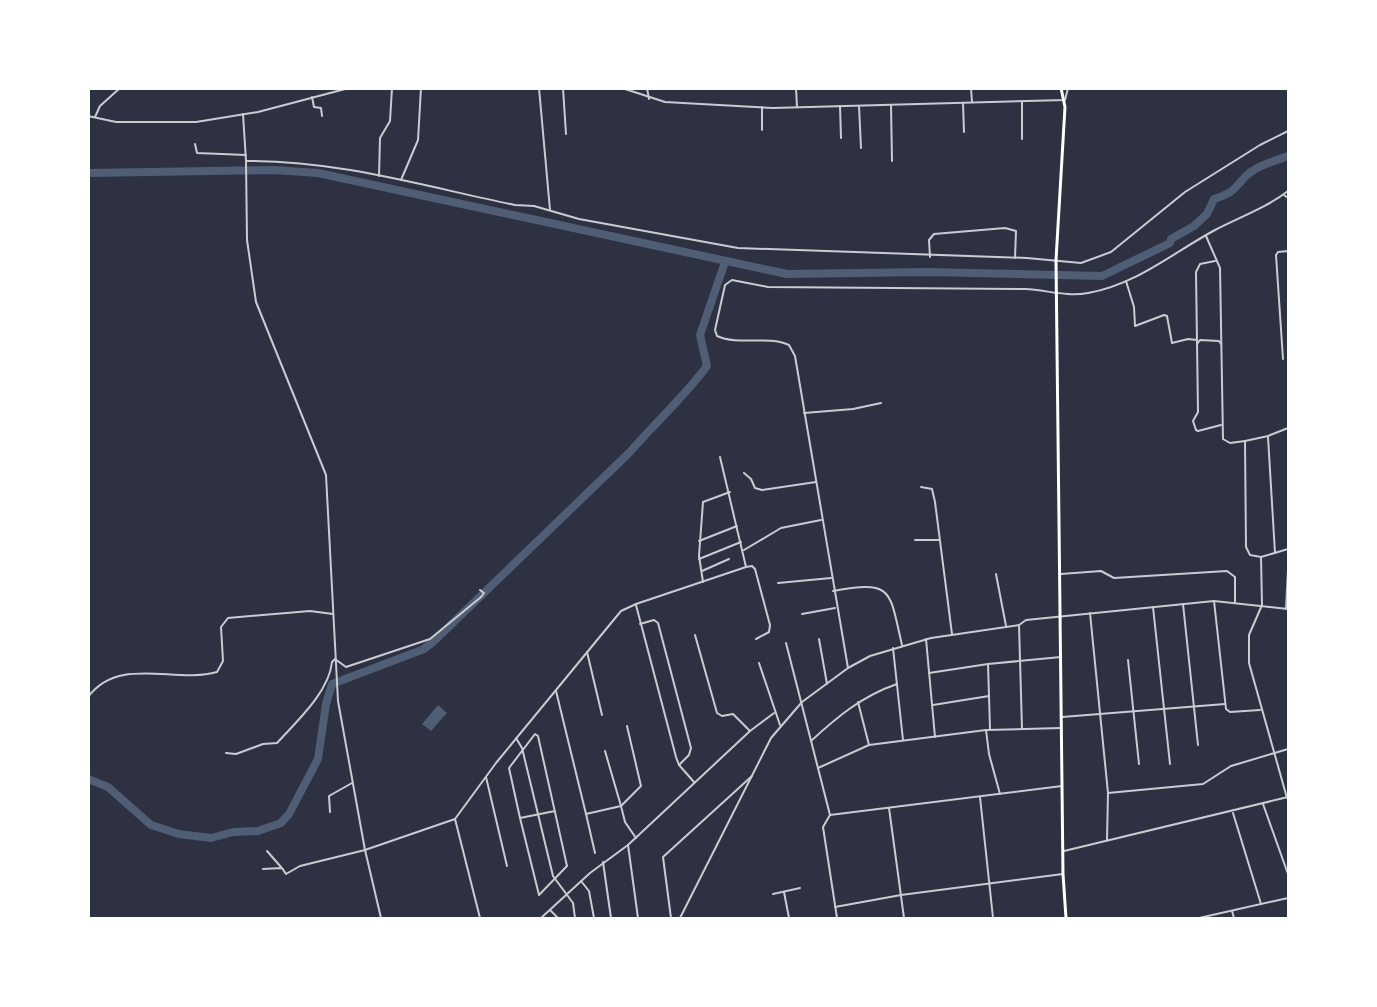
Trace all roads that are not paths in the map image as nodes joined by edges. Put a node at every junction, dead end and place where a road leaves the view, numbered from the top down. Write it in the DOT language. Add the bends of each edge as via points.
graph roads {
  1 [pos="120,88"];
  2 [pos="349,88"];
  3 [pos="392,88"];
  4 [pos="421,88"];
  5 [pos="538,88"];
  6 [pos="563,88"];
  7 [pos="622,88"];
  8 [pos="647,88"];
  9 [pos="796,88"];
  10 [pos="971,88"];
  11 [pos="1061,88"];
  12 [pos="1068,88"];
  13 [pos="312,97"];
  14 [pos="649,99"];
  15 [pos="1065,100"];
  16 [pos="972,102"];
  17 [pos="1022,102"];
  18 [pos="963,103"];
  19 [pos="891,105"];
  20 [pos="840,106"];
  21 [pos="859,106"];
  22 [pos="762,107"];
  23 [pos="797,107"];
  24 [pos="243,114"];
  25 [pos="88,116"];
  26 [pos="322,116"];
  27 [pos="95,117"];
  28 [pos="762,130"];
  29 [pos="1288,130"];
  30 [pos="964,132"];
  31 [pos="566,134"];
  32 [pos="841,138"];
  33 [pos="1022,139"];
  34 [pos="195,144"];
  35 [pos="861,148"];
  36 [pos="246,155"];
  37 [pos="892,161"];
  38 [pos="246,163"];
  39 [pos="379,176"];
  40 [pos="401,180"];
  41 [pos="1288,191"];
  42 [pos="1284,195"];
  43 [pos="1288,198"];
  44 [pos="550,210"];
  45 [pos="1205,236"];
  46 [pos="1288,251"];
  47 [pos="930,257"];
  48 [pos="1015,258"];
  49 [pos="1056,260"];
  50 [pos="1215,261"];
  51 [pos="1126,281"];
  52 [pos="1056,292"];
  53 [pos="1197,340"];
  54 [pos="1197,344"];
  55 [pos="1221,344"];
  56 [pos="1283,359"];
  57 [pos="881,403"];
  58 [pos="804,414"];
  59 [pos="1221,425"];
  60 [pos="1288,428"];
  61 [pos="1268,436"];
  62 [pos="1245,441"];
  63 [pos="720,458"];
  64 [pos="744,473"];
  65 [pos="816,482"];
  66 [pos="921,487"];
  67 [pos="730,492"];
  68 [pos="821,520"];
  69 [pos="737,526"];
  70 [pos="915,540"];
  71 [pos="940,540"];
  72 [pos="699,541"];
  73 [pos="741,542"];
  74 [pos="1288,549"];
  75 [pos="743,550"];
  76 [pos="1275,554"];
  77 [pos="1261,556"];
  78 [pos="699,559"];
  79 [pos="729,559"];
  80 [pos="746,567"];
  81 [pos="1288,570"];
  82 [pos="702,571"];
  83 [pos="996,574"];
  84 [pos="1060,574"];
  85 [pos="831,578"];
  86 [pos="704,582"];
  87 [pos="778,583"];
  88 [pos="480,590"];
  89 [pos="833,591"];
  90 [pos="1214,601"];
  91 [pos="1235,603"];
  92 [pos="636,604"];
  93 [pos="1183,604"];
  94 [pos="1262,605"];
  95 [pos="1153,607"];
  96 [pos="835,608"];
  97 [pos="1287,609"];
  98 [pos="1090,613"];
  99 [pos="333,614"];
  100 [pos="802,614"];
  101 [pos="1061,617"];
  102 [pos="640,624"];
  103 [pos="1019,625"];
  104 [pos="1006,627"];
  105 [pos="952,634"];
  106 [pos="695,635"];
  107 [pos="756,639"];
  108 [pos="819,639"];
  109 [pos="926,639"];
  110 [pos="786,643"];
  111 [pos="902,645"];
  112 [pos="893,648"];
  113 [pos="587,652"];
  114 [pos="1062,657"];
  115 [pos="335,659"];
  116 [pos="1021,660"];
  117 [pos="1128,660"];
  118 [pos="759,663"];
  119 [pos="988,664"];
  120 [pos="848,668"];
  121 [pos="929,673"];
  122 [pos="827,684"];
  123 [pos="897,684"];
  124 [pos="556,691"];
  125 [pos="989,696"];
  126 [pos="88,697"];
  127 [pos="802,702"];
  128 [pos="858,702"];
  129 [pos="1225,704"];
  130 [pos="933,705"];
  131 [pos="1195,706"];
  132 [pos="1165,710"];
  133 [pos="1261,710"];
  134 [pos="1133,712"];
  135 [pos="774,713"];
  136 [pos="602,715"];
  137 [pos="1100,715"];
  138 [pos="1062,717"];
  139 [pos="627,726"];
  140 [pos="780,726"];
  141 [pos="1062,728"];
  142 [pos="1022,729"];
  143 [pos="988,730"];
  144 [pos="750,731"];
  145 [pos="935,736"];
  146 [pos="516,738"];
  147 [pos="903,740"];
  148 [pos="811,741"];
  149 [pos="868,745"];
  150 [pos="1198,745"];
  151 [pos="522,748"];
  152 [pos="1288,749"];
  153 [pos="605,751"];
  154 [pos="226,753"];
  155 [pos="1275,753"];
  156 [pos="1139,764"];
  157 [pos="1170,764"];
  158 [pos="679,765"];
  159 [pos="818,768"];
  160 [pos="753,775"];
  161 [pos="486,777"];
  162 [pos="694,782"];
  163 [pos="352,783"];
  164 [pos="1063,786"];
  165 [pos="1108,793"];
  166 [pos="1000,794"];
  167 [pos="980,797"];
  168 [pos="1288,798"];
  169 [pos="1263,804"];
  170 [pos="621,806"];
  171 [pos="889,808"];
  172 [pos="555,811"];
  173 [pos="330,812"];
  174 [pos="1233,813"];
  175 [pos="537,814"];
  176 [pos="586,814"];
  177 [pos="830,815"];
  178 [pos="520,818"];
  179 [pos="455,819"];
  180 [pos="636,837"];
  181 [pos="1107,840"];
  182 [pos="628,845"];
  183 [pos="365,850"];
  184 [pos="267,851"];
  185 [pos="1064,851"];
  186 [pos="595,853"];
  187 [pos="603,862"];
  188 [pos="507,866"];
  189 [pos="282,868"];
  190 [pos="263,869"];
  191 [pos="1063,874"];
  192 [pos="1288,874"];
  193 [pos="581,880"];
  194 [pos="555,881"];
  195 [pos="988,883"];
  196 [pos="800,888"];
  197 [pos="784,892"];
  198 [pos="773,894"];
  199 [pos="567,895"];
  200 [pos="902,895"];
  201 [pos="1288,898"];
  202 [pos="1261,904"];
  203 [pos="835,907"];
  204 [pos="550,910"];
  205 [pos="1232,911"];
  206 [pos="381,918"];
  207 [pos="480,918"];
  208 [pos="541,918"];
  209 [pos="558,918"];
  210 [pos="575,918"];
  211 [pos="594,918"];
  212 [pos="612,918"];
  213 [pos="638,918"];
  214 [pos="671,918"];
  215 [pos="680,918"];
  216 [pos="789,918"];
  217 [pos="837,918"];
  218 [pos="904,918"];
  219 [pos="993,918"];
  220 [pos="1066,918"];
  221 [pos="1199,918"];
  222 [pos="1234,918"];
  1 -- 27 [label="street" via="100,106"];
  2 -- 13 [label="street"];
  3 -- 39 [label="street" via="390,121 379,145"];
  4 -- 40 [label="street" via="418,140"];
  5 -- 44 [label="street"];
  6 -- 31 [label="street"];
  7 -- 14 [label="street"];
  8 -- 14 [label="street"];
  9 -- 23 [label="street"];
  10 -- 16 [label="street"];
  11 -- 15 [label="main road"];
  12 -- 15 [label="street"];
  13 -- 24 [label="street"];
  13 -- 26 [label="street"];
  14 -- 22 [label="street"];
  15 -- 17 [label="street"];
  15 -- 49 [label="main road"];
  16 -- 17 [label="street"];
  16 -- 18 [label="street"];
  17 -- 33 [label="street"];
  18 -- 19 [label="street"];
  18 -- 30 [label="street"];
  19 -- 21 [label="street"];
  19 -- 37 [label="street"];
  20 -- 21 [label="street"];
  20 -- 23 [label="street"];
  20 -- 32 [label="street"];
  21 -- 35 [label="street"];
  22 -- 23 [label="street"];
  22 -- 28 [label="street"];
  24 -- 27 [label="street" via="196,122 123,122"];
  24 -- 36 [label="street"];
  25 -- 27 [label="street"];
  29 -- 49 [label="street" via="1185,192 1111,252 1081,263"];
  34 -- 36 [label="street" via="197,153"];
  36 -- 38 [label="street"];
  38 -- 39 [label="street" via="292,162"];
  38 -- 99 [label="street" via="248,247 258,308 327,475"];
  39 -- 40 [label="street"];
  40 -- 44 [label="street"];
  41 -- 42 [label="street"];
  42 -- 43 [label="street"];
  42 -- 45 [label="street"];
  44 -- 47 [label="street" via="579,219 733,247"];
  45 -- 50 [label="street"];
  45 -- 51 [label="street"];
  46 -- 56 [label="street" via="1276,255"];
  47 -- 48 [label="street"];
  47 -- 48 [label="street" via="929,240 934,234 1005,228 1016,231"];
  48 -- 49 [label="street"];
  49 -- 52 [label="main road"];
  50 -- 53 [label="street" via="1200,264 1196,272"];
  50 -- 55 [label="street" via="1220,272"];
  51 -- 52 [label="street" via="1089,293"];
  51 -- 53 [label="street" via="1135,326 1164,315 1172,343"];
  52 -- 58 [label="street" via="1025,288 768,287 732,280 725,285 717,336 789,345 795,356"];
  52 -- 84 [label="main road"];
  53 -- 54 [label="street"];
  54 -- 55 [label="street" via="1200,340"];
  54 -- 59 [label="street" via="1198,412 1193,426 1198,431"];
  55 -- 59 [label="street"];
  57 -- 58 [label="street"];
  58 -- 65 [label="street"];
  59 -- 62 [label="street" via="1224,441"];
  60 -- 61 [label="street"];
  61 -- 62 [label="street"];
  61 -- 76 [label="street"];
  62 -- 77 [label="street" via="1247,549 1250,555"];
  63 -- 67 [label="street"];
  64 -- 65 [label="street" via="755,488 762,490"];
  65 -- 68 [label="street"];
  66 -- 71 [label="street" via="933,490"];
  67 -- 69 [label="street"];
  67 -- 72 [label="street" via="703,502"];
  68 -- 75 [label="street" via="780,528"];
  68 -- 85 [label="street"];
  69 -- 72 [label="street"];
  69 -- 73 [label="street"];
  70 -- 71 [label="street"];
  71 -- 105 [label="street"];
  72 -- 78 [label="street"];
  73 -- 75 [label="street"];
  73 -- 78 [label="street"];
  74 -- 76 [label="street"];
  75 -- 80 [label="street"];
  76 -- 77 [label="street"];
  77 -- 94 [label="street"];
  78 -- 82 [label="street"];
  79 -- 82 [label="street"];
  80 -- 86 [label="street"];
  80 -- 107 [label="street" via="755,569 769,621 769,632"];
  81 -- 97 [label="street"];
  82 -- 86 [label="street"];
  83 -- 104 [label="street"];
  84 -- 91 [label="street" via="1101,570 1114,578 1227,570 1235,578"];
  84 -- 101 [label="main road"];
  85 -- 87 [label="street"];
  85 -- 89 [label="street"];
  86 -- 92 [label="street"];
  88 -- 115 [label="street" via="484,593 481,597 430,639 346,667"];
  89 -- 96 [label="street"];
  89 -- 111 [label="street" via="867,585 887,595"];
  90 -- 91 [label="street"];
  90 -- 93 [label="street"];
  90 -- 129 [label="street"];
  91 -- 94 [label="street"];
  92 -- 102 [label="street"];
  92 -- 113 [label="street" via="621,612"];
  93 -- 95 [label="street"];
  93 -- 131 [label="street"];
  94 -- 97 [label="street"];
  94 -- 133 [label="street" via="1248,641 1251,675"];
  95 -- 98 [label="street"];
  95 -- 132 [label="street"];
  96 -- 100 [label="street"];
  96 -- 120 [label="street"];
  98 -- 101 [label="street"];
  98 -- 137 [label="street"];
  99 -- 115 [label="street"];
  99 -- 126 [label="street" via="310,610 228,618 221,627 223,661 217,672 122,675 99,686"];
  101 -- 103 [label="street" via="1026,620"];
  101 -- 114 [label="main road"];
  102 -- 158 [label="street"];
  102 -- 158 [label="street" via="654,620 658,623 691,748"];
  103 -- 104 [label="street"];
  103 -- 116 [label="street"];
  104 -- 105 [label="street"];
  105 -- 109 [label="street"];
  106 -- 144 [label="street" via="717,713 733,714"];
  108 -- 122 [label="street"];
  109 -- 111 [label="street"];
  109 -- 121 [label="street"];
  110 -- 127 [label="street"];
  111 -- 112 [label="street"];
  112 -- 120 [label="street"];
  112 -- 123 [label="street"];
  113 -- 124 [label="street"];
  113 -- 136 [label="street"];
  114 -- 116 [label="street"];
  114 -- 138 [label="main road"];
  115 -- 154 [label="street" via="324,688 277,743"];
  115 -- 163 [label="street"];
  116 -- 119 [label="street"];
  116 -- 142 [label="street"];
  117 -- 134 [label="street"];
  118 -- 135 [label="street"];
  119 -- 121 [label="street"];
  119 -- 125 [label="street"];
  120 -- 122 [label="street"];
  121 -- 130 [label="street"];
  122 -- 127 [label="street"];
  123 -- 128 [label="street"];
  123 -- 147 [label="street"];
  124 -- 146 [label="street"];
  124 -- 176 [label="street"];
  125 -- 130 [label="street"];
  125 -- 143 [label="street"];
  127 -- 140 [label="street"];
  127 -- 148 [label="street"];
  128 -- 148 [label="street"];
  128 -- 149 [label="street"];
  129 -- 131 [label="street"];
  129 -- 133 [label="street" via="1230,712"];
  130 -- 145 [label="street"];
  131 -- 132 [label="street"];
  131 -- 150 [label="street"];
  132 -- 134 [label="street"];
  132 -- 157 [label="street"];
  133 -- 155 [label="street"];
  134 -- 137 [label="street"];
  134 -- 156 [label="street"];
  135 -- 140 [label="street"];
  135 -- 144 [label="street"];
  137 -- 138 [label="street"];
  137 -- 165 [label="street"];
  138 -- 141 [label="main road"];
  139 -- 170 [label="street" via="641,786"];
  140 -- 160 [label="street"];
  141 -- 142 [label="street"];
  141 -- 164 [label="main road"];
  142 -- 143 [label="street"];
  143 -- 145 [label="street"];
  143 -- 166 [label="street" via="988,754"];
  144 -- 162 [label="street"];
  145 -- 147 [label="street"];
  146 -- 151 [label="street"];
  146 -- 161 [label="street"];
  147 -- 149 [label="street"];
  148 -- 159 [label="street"];
  149 -- 159 [label="street"];
  151 -- 172 [label="street" via="536,734"];
  151 -- 175 [label="street"];
  151 -- 178 [label="street" via="509,768"];
  152 -- 155 [label="street"];
  153 -- 170 [label="street"];
  155 -- 165 [label="street" via="1231,766 1203,784"];
  155 -- 168 [label="street"];
  158 -- 162 [label="street"];
  159 -- 177 [label="street"];
  160 -- 214 [label="street" via="663,857"];
  160 -- 215 [label="street"];
  161 -- 179 [label="street"];
  161 -- 188 [label="street"];
  162 -- 180 [label="street"];
  163 -- 173 [label="street" via="329,796"];
  163 -- 183 [label="street"];
  164 -- 166 [label="street"];
  164 -- 185 [label="main road"];
  165 -- 181 [label="street"];
  166 -- 167 [label="street"];
  167 -- 171 [label="street"];
  167 -- 195 [label="street"];
  168 -- 169 [label="street"];
  169 -- 174 [label="street"];
  169 -- 192 [label="street"];
  170 -- 176 [label="street"];
  170 -- 180 [label="street" via="625,822"];
  171 -- 177 [label="street"];
  171 -- 200 [label="street"];
  172 -- 175 [label="street"];
  172 -- 194 [label="street" via="567,866"];
  174 -- 181 [label="street"];
  174 -- 202 [label="street"];
  175 -- 178 [label="street"];
  175 -- 194 [label="street"];
  176 -- 186 [label="street"];
  177 -- 203 [label="street" via="823,826"];
  178 -- 194 [label="street" via="539,895"];
  179 -- 183 [label="street"];
  179 -- 207 [label="street"];
  180 -- 182 [label="street"];
  181 -- 185 [label="street"];
  182 -- 187 [label="street"];
  182 -- 213 [label="street"];
  183 -- 189 [label="street" via="300,866 286,874"];
  183 -- 206 [label="street"];
  184 -- 189 [label="street"];
  185 -- 191 [label="main road"];
  187 -- 193 [label="street"];
  187 -- 212 [label="street"];
  189 -- 190 [label="street"];
  191 -- 195 [label="street"];
  191 -- 220 [label="main road"];
  193 -- 199 [label="street"];
  193 -- 211 [label="street" via="589,891"];
  194 -- 199 [label="street"];
  195 -- 200 [label="street"];
  195 -- 219 [label="street"];
  196 -- 197 [label="street"];
  197 -- 198 [label="street"];
  197 -- 216 [label="street"];
  199 -- 204 [label="street"];
  199 -- 210 [label="street" via="573,903"];
  200 -- 203 [label="street"];
  200 -- 218 [label="street"];
  201 -- 202 [label="street"];
  202 -- 205 [label="street"];
  203 -- 217 [label="street"];
  204 -- 208 [label="street"];
  204 -- 209 [label="street"];
  205 -- 221 [label="street"];
  205 -- 222 [label="street"];
}
